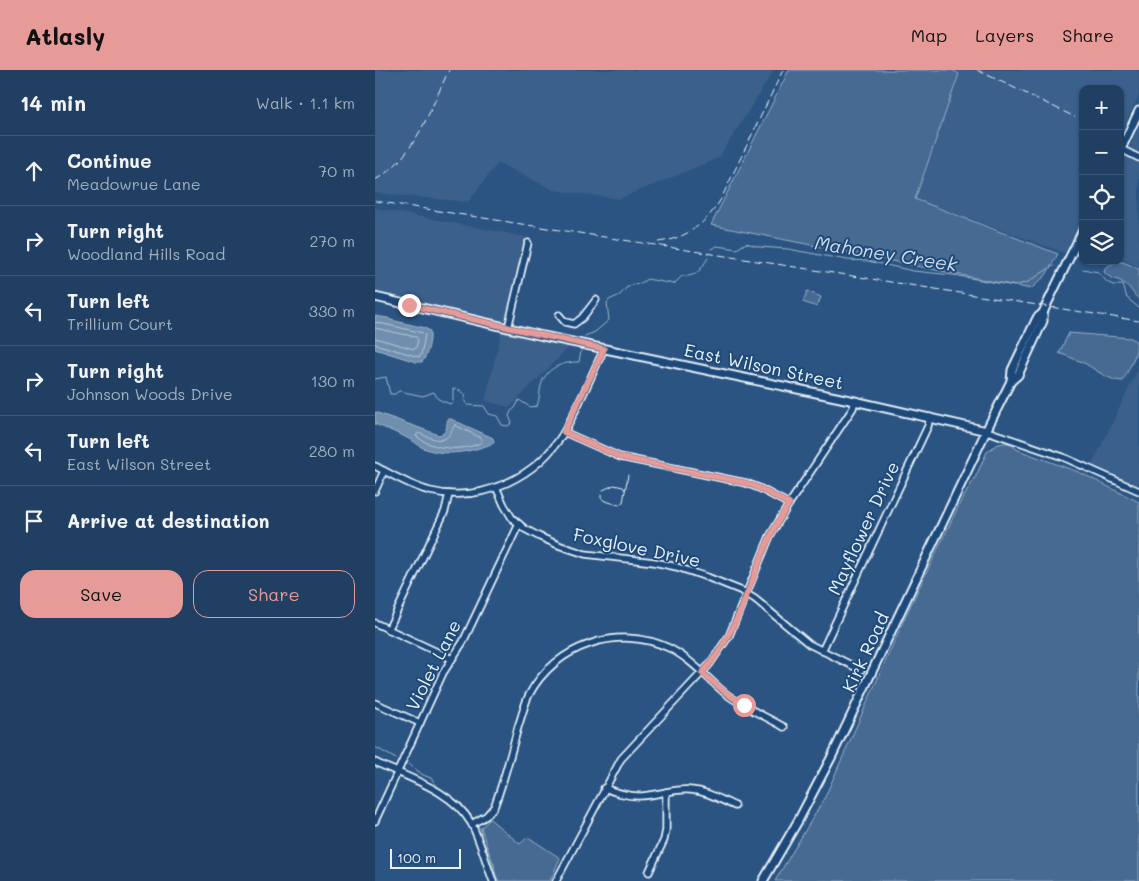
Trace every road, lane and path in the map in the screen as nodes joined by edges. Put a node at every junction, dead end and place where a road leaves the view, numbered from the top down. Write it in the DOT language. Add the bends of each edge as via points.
graph roads {
  1 [pos="1139,111"];
  2 [pos="1124,144"];
  3 [pos="1124,151"];
  4 [pos="1139,158"];
  5 [pos="1079,238"];
  6 [pos="528,243"];
  7 [pos="375,297"];
  8 [pos="596,300"];
  9 [pos="559,316"];
  10 [pos="508,328"];
  11 [pos="604,349"];
  12 [pos="855,401"];
  13 [pos="930,417"];
  14 [pos="987,431"];
  15 [pos="564,432"];
  16 [pos="375,466"];
  17 [pos="385,471"];
  18 [pos="496,487"];
  19 [pos="375,491"];
  20 [pos="1139,491"];
  21 [pos="449,494"];
  22 [pos="789,504"];
  23 [pos="519,524"];
  24 [pos="747,593"];
  25 [pos="375,623"];
  26 [pos="388,630"];
  27 [pos="822,651"];
  28 [pos="452,659"];
  29 [pos="861,670"];
  30 [pos="702,673"];
  31 [pos="375,703"];
  32 [pos="420,723"];
  33 [pos="785,727"];
  34 [pos="375,762"];
  35 [pos="398,773"];
  36 [pos="604,788"];
  37 [pos="666,792"];
  38 [pos="735,806"];
  39 [pos="375,820"];
  40 [pos="471,824"];
  41 [pos="649,872"];
  42 [pos="493,881"];
  43 [pos="556,881"];
  44 [pos="763,881"];
  1 -- 2 [label="street"];
  3 -- 4 [label="street"];
  5 -- 14 [label="street, Kirk Road" via="1012,370 1011,381"];
  6 -- 10 [label="street"];
  7 -- 10 [label="street, East Wilson Street"];
  8 -- 9 [label="street" via="574,324"];
  10 -- 11 [label="street, East Wilson Street"];
  11 -- 12 [label="street, East Wilson Street"];
  11 -- 15 [label="street"];
  12 -- 13 [label="street, East Wilson Street"];
  12 -- 22 [label="street"];
  13 -- 14 [label="street, East Wilson Street"];
  13 -- 27 [label="street, Mayflower Drive"];
  14 -- 20 [label="street, East Wilson Street" via="1066,458"];
  14 -- 44 [label="street, Kirk Road" via="831,758"];
  15 -- 18 [label="street" via="538,462"];
  15 -- 22 [label="street" via="620,457 746,483"];
  16 -- 17 [label="street"];
  17 -- 19 [label="street"];
  17 -- 21 [label="street" via="415,487"];
  18 -- 21 [label="street" via="473,493"];
  18 -- 23 [label="street, Foxglove Drive" via="507,510"];
  21 -- 26 [label="street" via="445,510"];
  22 -- 24 [label="street" via="770,536"];
  23 -- 24 [label="street, Foxglove Drive" via="539,537 578,552 677,567"];
  23 -- 28 [label="street, Violet Lane"];
  24 -- 27 [label="street, Foxglove Drive"];
  24 -- 30 [label="street" via="729,636"];
  25 -- 26 [label="street"];
  26 -- 28 [label="street"];
  27 -- 29 [label="street, Foxglove Drive"];
  28 -- 32 [label="street, Violet Lane"];
  30 -- 33 [label="street" via="733,698"];
  30 -- 36 [label="street" via="624,755"];
  30 -- 40 [label="street" via="675,651 642,639 603,640 567,654 549,668 531,692 494,807"];
  31 -- 32 [label="street"];
  32 -- 35 [label="street, Violet Lane"];
  34 -- 35 [label="street"];
  35 -- 39 [label="street, Violet Lane"];
  35 -- 40 [label="street" via="445,796"];
  36 -- 37 [label="street" via="632,796"];
  36 -- 43 [label="street"];
  37 -- 38 [label="street" via="701,791"];
  37 -- 41 [label="street" via="665,835"];
  40 -- 42 [label="street"];
}
